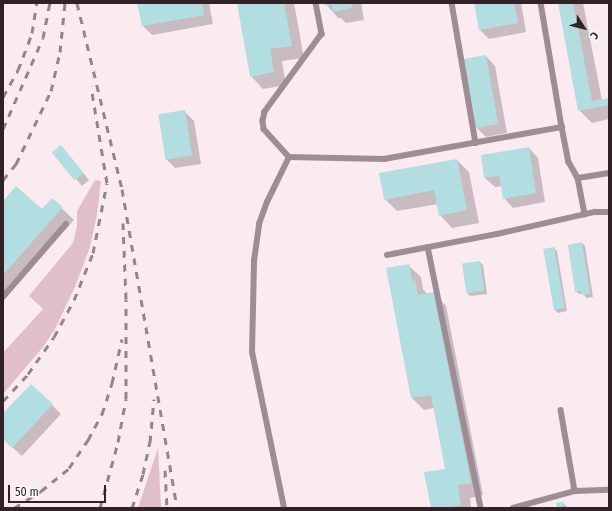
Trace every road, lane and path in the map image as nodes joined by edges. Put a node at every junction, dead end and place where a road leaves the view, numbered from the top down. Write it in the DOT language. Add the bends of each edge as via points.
graph roads {
  1 [pos="316,3"];
  2 [pos="452,3"];
  3 [pos="540,3"];
  4 [pos="562,127"];
  5 [pos="476,143"];
  6 [pos="289,157"];
  7 [pos="609,173"];
  8 [pos="578,178"];
  9 [pos="609,212"];
  10 [pos="585,214"];
  11 [pos="66,224"];
  12 [pos="428,247"];
  13 [pos="387,255"];
  14 [pos="3,297"];
  15 [pos="561,410"];
  16 [pos="609,490"];
  17 [pos="575,491"];
  18 [pos="284,508"];
  19 [pos="482,508"];
  20 [pos="512,508"];
  1 -- 6 [label="lane" via="322,34 265,112 264,129"];
  2 -- 5 [label="lane"];
  3 -- 4 [label="lane"];
  4 -- 5 [label="lane"];
  4 -- 8 [label="lane" via="569,162"];
  5 -- 6 [label="lane" via="384,159"];
  6 -- 18 [label="lane" via="266,202 260,224 254,262 252,352"];
  7 -- 8 [label="lane"];
  8 -- 10 [label="lane"];
  9 -- 10 [label="lane"];
  10 -- 12 [label="lane"];
  11 -- 14 [label="lane"];
  12 -- 13 [label="lane"];
  12 -- 19 [label="lane"];
  15 -- 17 [label="lane"];
  16 -- 17 [label="lane"];
  17 -- 20 [label="lane"];
}
